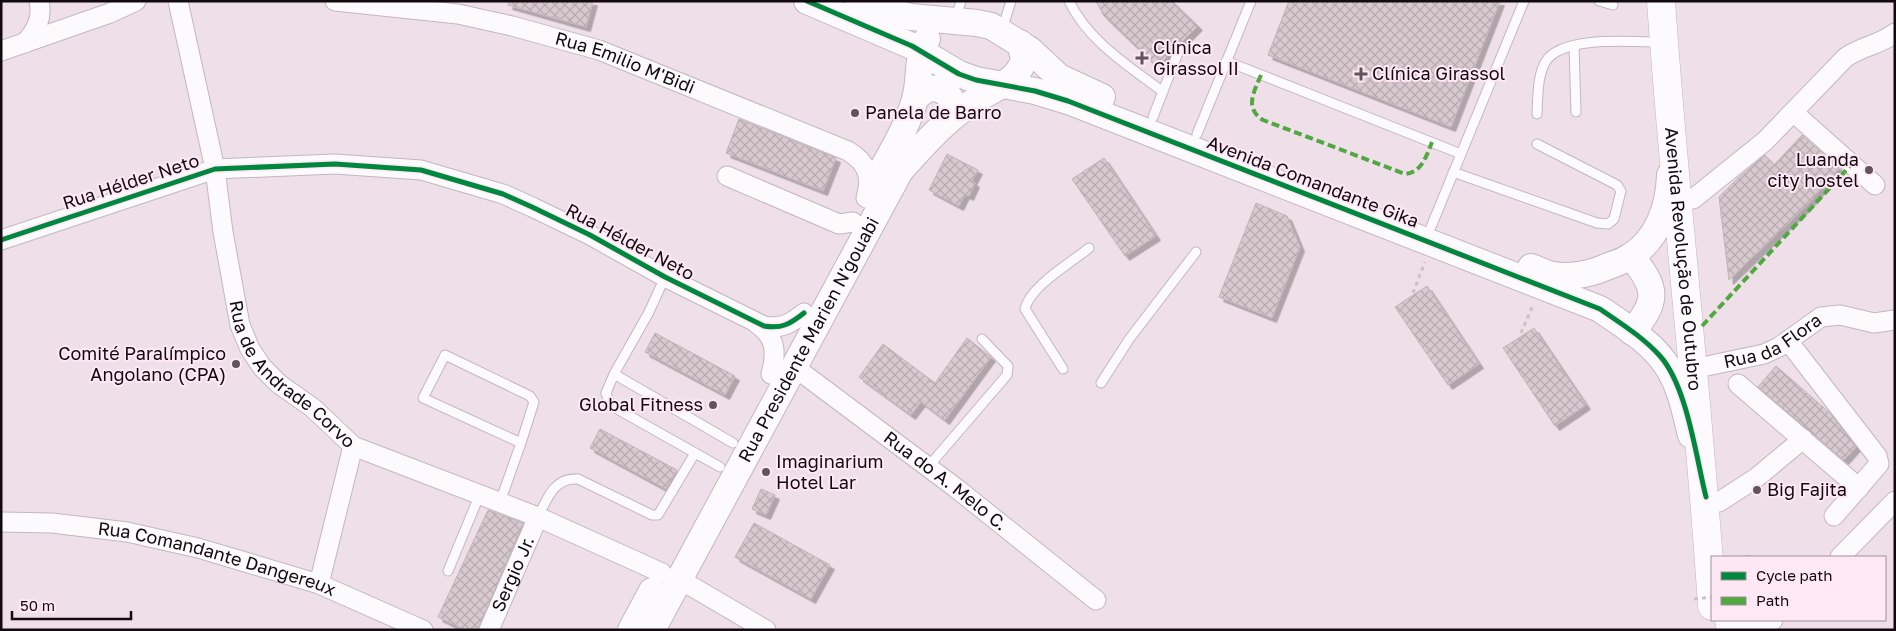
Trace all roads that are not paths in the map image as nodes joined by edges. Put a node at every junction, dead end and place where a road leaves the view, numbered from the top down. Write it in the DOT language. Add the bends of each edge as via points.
graph roads {
  1 [pos="39,1"];
  2 [pos="136,1"];
  3 [pos="178,1"];
  4 [pos="335,1"];
  5 [pos="807,1"];
  6 [pos="858,1"];
  7 [pos="1011,1"];
  8 [pos="1069,1"];
  9 [pos="1251,1"];
  10 [pos="1524,1"];
  11 [pos="1599,1"];
  12 [pos="1661,1"];
  13 [pos="1673,1"];
  14 [pos="1613,5"];
  15 [pos="954,14"];
  16 [pos="1895,33"];
  17 [pos="1011,37"];
  18 [pos="1664,42"];
  19 [pos="25,43"];
  20 [pos="1574,46"];
  21 [pos="1179,50"];
  22 [pos="1,51"];
  23 [pos="921,53"];
  24 [pos="1226,61"];
  25 [pos="1004,84"];
  26 [pos="1163,92"];
  27 [pos="915,99"];
  28 [pos="1576,112"];
  29 [pos="1793,112"];
  30 [pos="1536,114"];
  31 [pos="1153,117"];
  32 [pos="951,118"];
  33 [pos="1196,134"];
  34 [pos="898,140"];
  35 [pos="1537,144"];
  36 [pos="1671,147"];
  37 [pos="848,151"];
  38 [pos="1461,154"];
  39 [pos="215,169"];
  40 [pos="1453,172"];
  41 [pos="727,176"];
  42 [pos="1874,185"];
  43 [pos="866,198"];
  44 [pos="1693,199"];
  45 [pos="1431,227"];
  46 [pos="846,228"];
  47 [pos="1,240"];
  48 [pos="1089,248"];
  49 [pos="1196,252"];
  50 [pos="1631,256"];
  51 [pos="666,277"];
  52 [pos="804,313"];
  53 [pos="1895,320"];
  54 [pos="755,322"];
  55 [pos="1632,332"];
  56 [pos="982,339"];
  57 [pos="1788,341"];
  58 [pos="1708,366"];
  59 [pos="1063,369"];
  60 [pos="782,370"];
  61 [pos="614,374"];
  62 [pos="1101,383"];
  63 [pos="1738,384"];
  64 [pos="1803,439"];
  65 [pos="520,443"];
  66 [pos="733,443"];
  67 [pos="353,446"];
  68 [pos="695,453"];
  69 [pos="928,467"];
  70 [pos="720,468"];
  71 [pos="1859,488"];
  72 [pos="480,494"];
  73 [pos="1712,499"];
  74 [pos="1895,501"];
  75 [pos="500,502"];
  76 [pos="1834,516"];
  77 [pos="538,517"];
  78 [pos="1,522"];
  79 [pos="1740,556"];
  80 [pos="1841,556"];
  81 [pos="448,571"];
  82 [pos="671,576"];
  83 [pos="319,584"];
  84 [pos="1096,600"];
  85 [pos="1703,602"];
  86 [pos="1771,621"];
  87 [pos="423,630"];
  88 [pos="489,630"];
  89 [pos="631,630"];
  90 [pos="652,630"];
  91 [pos="766,630"];
  92 [pos="1746,630"];
  1 -- 19 [label="street" via="41,10 36,30"];
  2 -- 19 [label="street"];
  3 -- 39 [label="street, Rua de Andrade Corvo"];
  4 -- 37 [label="street, Rua Emilio M'Bidi" via="458,14 599,50"];
  5 -- 23 [label="street, Avenida Comandante Gika" via="912,46"];
  6 -- 15 [label="street, Avenida Comandante Gika" via="911,17"];
  7 -- 17 [label="lane"];
  8 -- 26 [label="lane" via="1083,25 1104,46"];
  9 -- 24 [label="lane"];
  10 -- 38 [label="lane"];
  11 -- 14 [label="lane"];
  12 -- 18 [label="main road, Avenida Revolução de Outubro"];
  13 -- 44 [label="main road, Avenida Revolução de Outubro"];
  15 -- 17 [label="street, Avenida Comandante Gika"];
  15 -- 23 [label="street" via="927,39"];
  16 -- 29 [label="street" via="1858,48 1828,74"];
  17 -- 25 [label="street, Rua Presidente Marien N'gouabi" via="1024,59 1022,67"];
  17 -- 31 [label="street, Avenida Comandante Gika" via="1051,71 1075,86"];
  18 -- 20 [label="lane" via="1601,42"];
  18 -- 36 [label="main road, Avenida Revolução de Outubro"];
  19 -- 22 [label="street"];
  20 -- 28 [label="lane"];
  20 -- 30 [label="lane" via="1556,52 1547,60 1542,70"];
  21 -- 26 [label="lane"];
  23 -- 25 [label="street, Avenida Comandante Gika" via="959,74 983,82"];
  23 -- 27 [label="street, Rua Presidente Marien N'gouabi"];
  24 -- 33 [label="lane"];
  24 -- 38 [label="lane"];
  25 -- 32 [label="street, Rua Presidente Marien N'gouabi"];
  25 -- 55 [label="street, Avenida Comandante Gika" via="1068,101 1600,309"];
  26 -- 31 [label="lane"];
  27 -- 32 [label="street" via="932,88 945,92 953,103"];
  27 -- 34 [label="street, Rua Presidente Marien N'gouabi"];
  29 -- 42 [label="street"];
  29 -- 44 [label="street" via="1765,141"];
  31 -- 33 [label="street, Avenida Comandante Gika"];
  32 -- 60 [label="street, Rua Presidente Marien N'gouabi" via="900,171"];
  33 -- 45 [label="street, Avenida Comandante Gika"];
  34 -- 37 [label="street" via="875,156"];
  34 -- 43 [label="street, Rua Presidente Marien N'gouabi"];
  35 -- 40 [label="lane" via="1617,185 1621,192 1614,219 1608,224 1597,223"];
  36 -- 50 [label="street, Avenida Comandante Gika" via="1666,206 1649,239"];
  36 -- 73 [label="main road, Avenida Revolução de Outubro"];
  37 -- 43 [label="street, Rua Emilio M'Bidi" via="857,156 867,169 869,186"];
  38 -- 40 [label="lane"];
  39 -- 47 [label="street, Rua Hélder Neto"];
  39 -- 51 [label="street, Rua Hélder Neto" via="334,164 421,170 503,194 590,235"];
  39 -- 67 [label="street, Rua de Andrade Corvo" via="240,325 250,349 279,384 313,408"];
  40 -- 45 [label="lane"];
  41 -- 46 [label="street"];
  43 -- 46 [label="street, Rua Presidente Marien N'gouabi"];
  44 -- 58 [label="main road, Avenida Revolução de Outubro"];
  45 -- 50 [label="street, Avenida Comandante Gika" via="1552,275 1597,271"];
  46 -- 52 [label="street, Rua Presidente Marien N'gouabi"];
  48 -- 59 [label="lane" via="1036,290 1027,300 1025,309"];
  49 -- 62 [label="lane" via="1130,338"];
  50 -- 55 [label="street" via="1653,289 1650,309"];
  51 -- 54 [label="street, Rua Hélder Neto"];
  51 -- 61 [label="lane"];
  52 -- 54 [label="street, Rua Hélder Neto" via="781,327"];
  52 -- 60 [label="street, Rua Presidente Marien N'gouabi"];
  53 -- 57 [label="street, Rua da Flora" via="1874,323 1840,315 1821,317"];
  54 -- 60 [label="street, Rua Hélder Neto" via="773,341 775,358"];
  55 -- 73 [label="street, Avenida Comandante Gika" via="1660,356 1680,392"];
  56 -- 69 [label="lane" via="1008,366 1007,375"];
  57 -- 58 [label="street, Rua da Flora" via="1764,354"];
  57 -- 71 [label="street" via="1877,456 1879,464"];
  58 -- 73 [label="main road, Avenida Revolução de Outubro"];
  60 -- 66 [label="street, Rua Presidente Marien N'gouabi"];
  60 -- 69 [label="street, Rua do A. Melo C."];
  60 -- 82 [label="street, Rua Presidente Marien N'gouabi"];
  61 -- 66 [label="lane"];
  61 -- 68 [label="lane" via="606,394 610,406"];
  63 -- 64 [label="street"];
  64 -- 71 [label="street"];
  64 -- 73 [label="street" via="1756,478"];
  65 -- 65 [label="lane" via="534,402 530,396 445,355 423,398"];
  65 -- 75 [label="lane"];
  66 -- 70 [label="street, Rua Presidente Marien N'gouabi"];
  67 -- 72 [label="street, Rua de Andrade Corvo"];
  67 -- 83 [label="street"];
  68 -- 70 [label="lane"];
  68 -- 77 [label="lane" via="658,515 652,516 578,479 568,478 552,490"];
  69 -- 84 [label="street, Rua do A. Melo C."];
  70 -- 82 [label="street, Rua Presidente Marien N'gouabi"];
  71 -- 76 [label="street"];
  72 -- 75 [label="street, Rua de Andrade Corvo"];
  72 -- 81 [label="lane"];
  73 -- 79 [label="main road, Avenida Revolução de Outubro"];
  73 -- 85 [label="main road, Avenida Revolução de Outubro"];
  74 -- 80 [label="street"];
  75 -- 77 [label="street, Rua de Andrade Corvo"];
  77 -- 82 [label="street, Rua de Andrade Corvo"];
  77 -- 88 [label="street, Sergio Jr."];
  78 -- 83 [label="street, Rua Comandante Dangereux" via="52,523 128,532 198,548"];
  82 -- 89 [label="street, Rua Presidente Marien N'gouabi"];
  82 -- 90 [label="street, Rua Presidente Marien N'gouabi"];
  82 -- 91 [label="street, Rua de Andrade Corvo"];
  83 -- 87 [label="street, Rua Comandante Dangereux"];
  86 -- 92 [label="street"];
}
